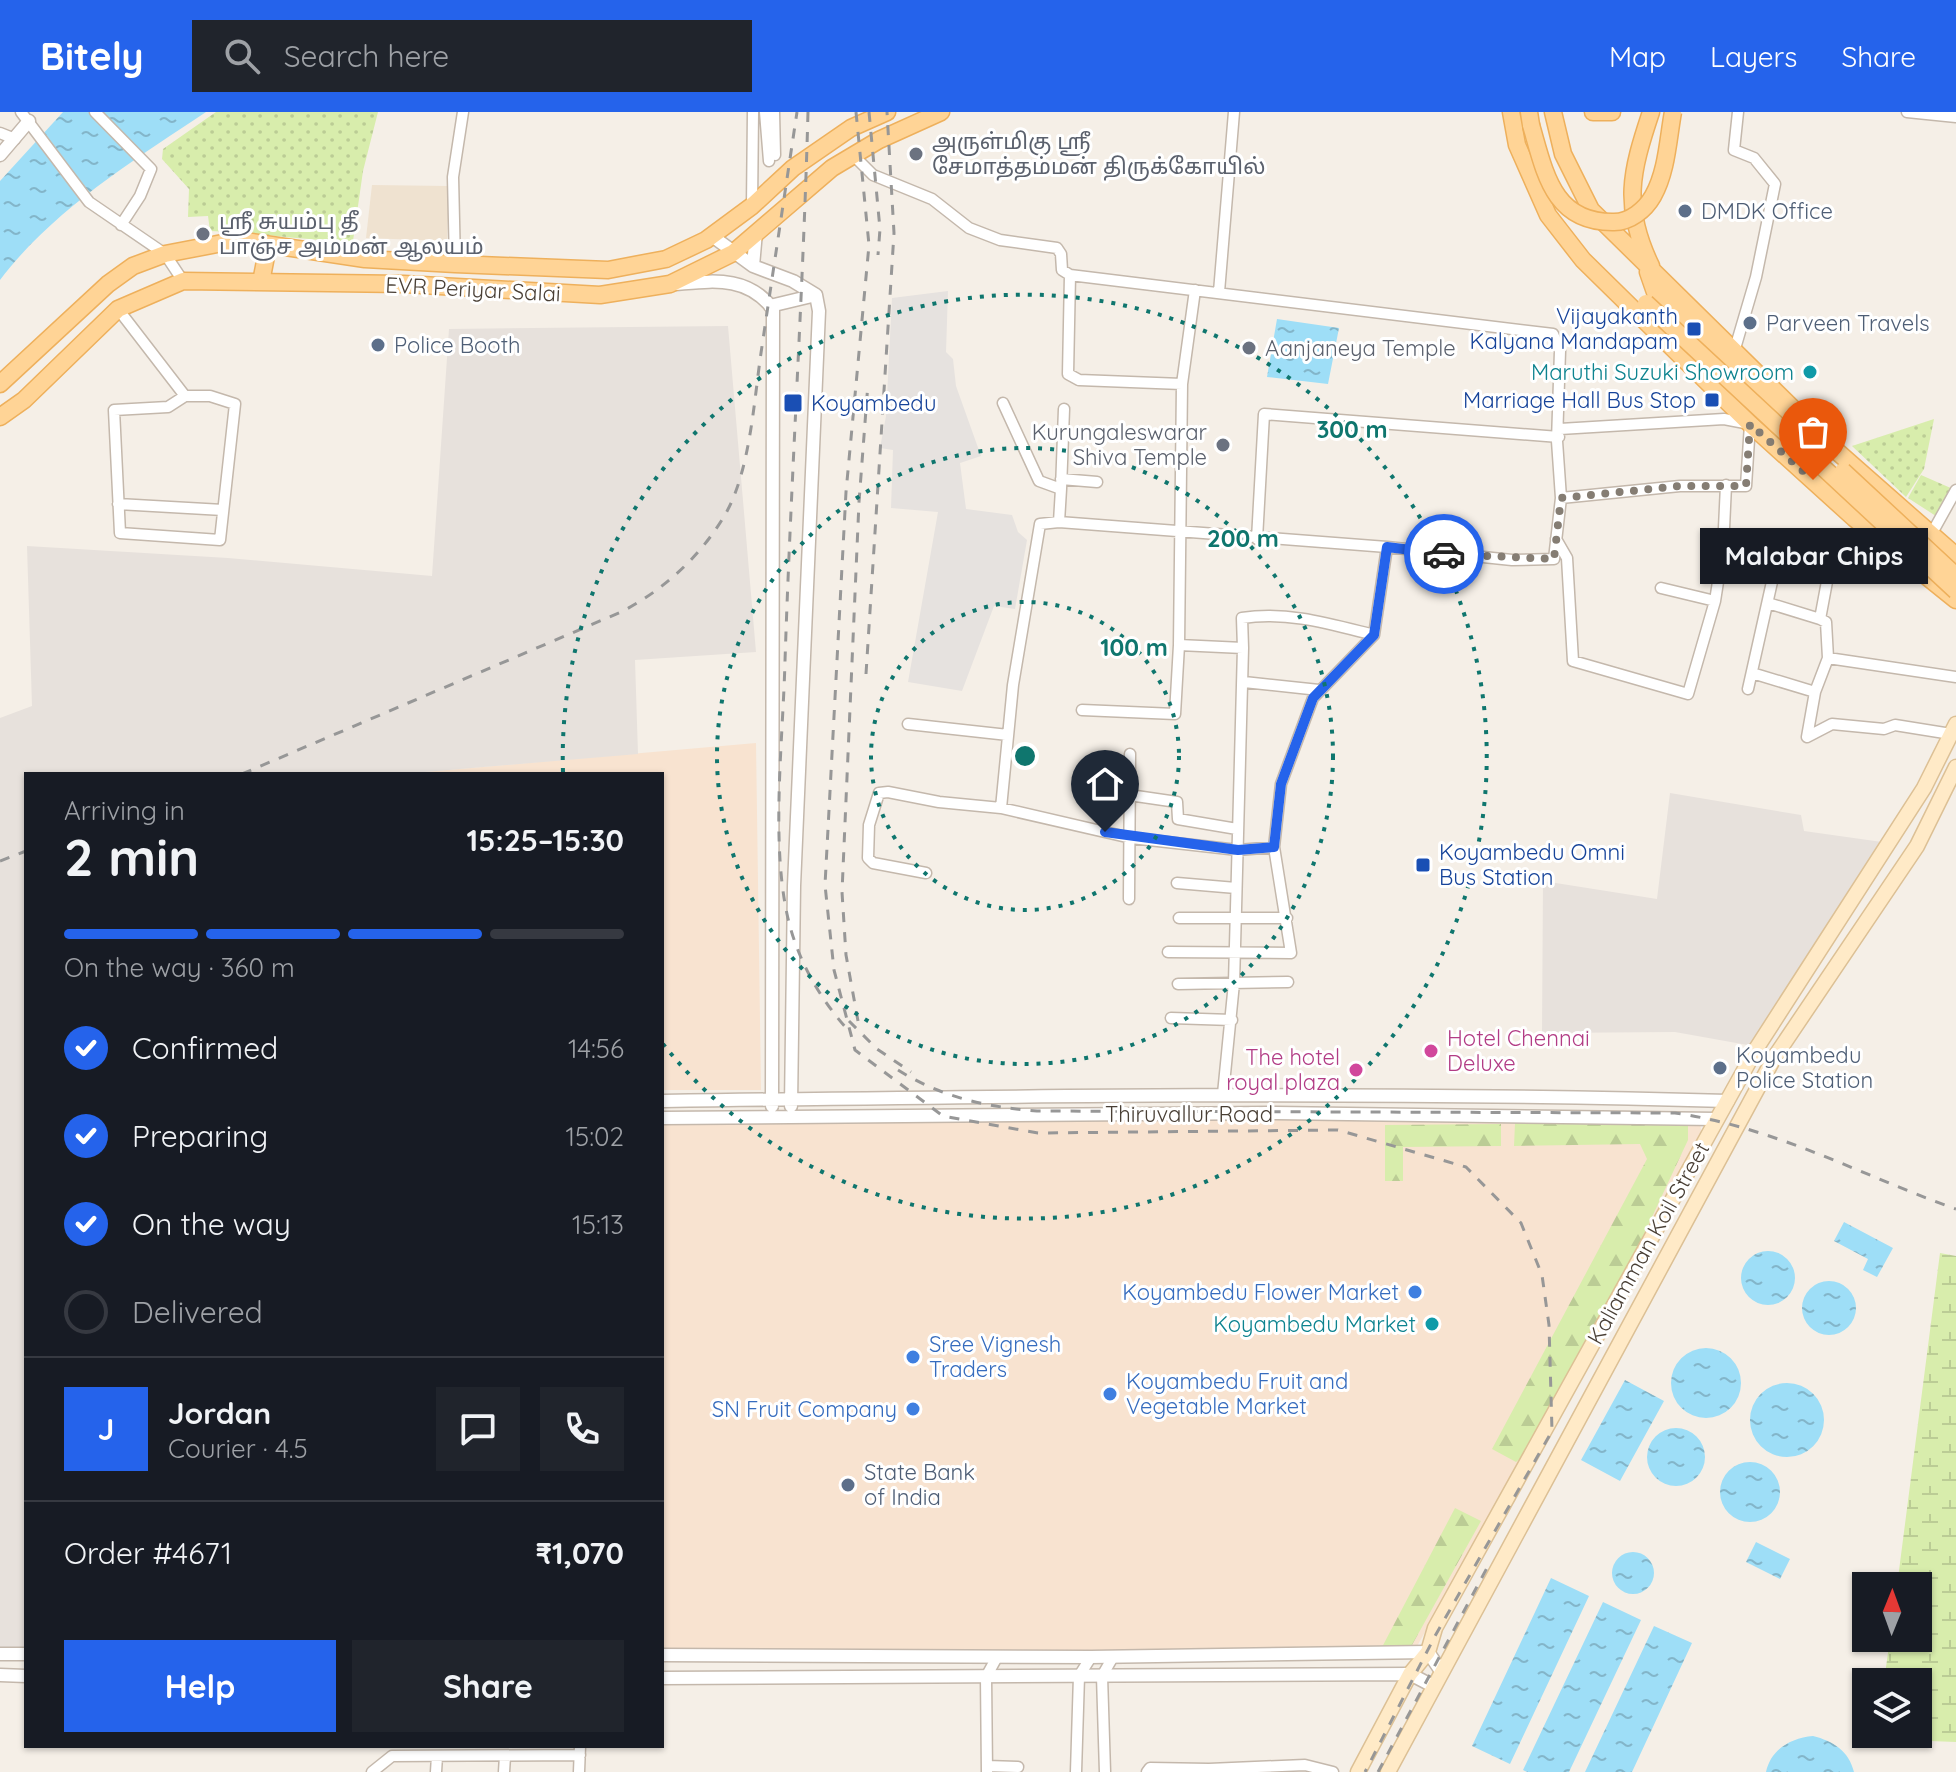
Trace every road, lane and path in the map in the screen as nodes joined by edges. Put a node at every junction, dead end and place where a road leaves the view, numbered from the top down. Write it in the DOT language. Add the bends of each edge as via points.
graph roads {
  1 [pos="95,112"];
  2 [pos="463,112"];
  3 [pos="753,112"];
  4 [pos="765,112"];
  5 [pos="774,112"];
  6 [pos="887,112"];
  7 [pos="941,112"];
  8 [pos="1234,112"];
  9 [pos="1511,112"];
  10 [pos="1529,112"];
  11 [pos="1553,112"];
  12 [pos="1593,112"];
  13 [pos="1612,112"];
  14 [pos="1651,112"];
  15 [pos="1673,112"];
  16 [pos="1738,112"];
  17 [pos="1907,112"];
  18 [pos="29,115"];
  19 [pos="1956,117"];
  20 [pos="0,133"];
  21 [pos="15,139"];
  22 [pos="0,155"];
  23 [pos="854,156"];
  24 [pos="752,206"];
  25 [pos="121,225"];
  26 [pos="756,232"];
  27 [pos="712,236"];
  28 [pos="268,246"];
  29 [pos="733,253"];
  30 [pos="165,254"];
  31 [pos="455,264"];
  32 [pos="753,266"];
  33 [pos="1652,272"];
  34 [pos="1070,275"];
  35 [pos="183,281"];
  36 [pos="261,282"];
  37 [pos="670,284"];
  38 [pos="1195,290"];
  39 [pos="1219,292"];
  40 [pos="1617,294"];
  41 [pos="816,295"];
  42 [pos="1654,301"];
  43 [pos="770,306"];
  44 [pos="118,309"];
  45 [pos="1734,352"];
  46 [pos="0,384"];
  47 [pos="1182,384"];
  48 [pos="185,396"];
  49 [pos="1003,403"];
  50 [pos="1064,409"];
  51 [pos="0,417"];
  52 [pos="1750,424"];
  53 [pos="1560,433"];
  54 [pos="1097,482"];
  55 [pos="1061,484"];
  56 [pos="1726,485"];
  57 [pos="1956,490"];
  58 [pos="1885,491"];
  59 [pos="1561,498"];
  60 [pos="118,504"];
  61 [pos="223,510"];
  62 [pos="1854,518"];
  63 [pos="1059,522"];
  64 [pos="1183,532"];
  65 [pos="1932,533"];
  66 [pos="1257,539"];
  67 [pos="1556,539"];
  68 [pos="1387,547"];
  69 [pos="1956,556"];
  70 [pos="1906,557"];
  71 [pos="1831,560"];
  72 [pos="1956,576"];
  73 [pos="1661,588"];
  74 [pos="1956,591"];
  75 [pos="1956,600"];
  76 [pos="1715,601"];
  77 [pos="1768,603"];
  78 [pos="1820,619"];
  79 [pos="1374,635"];
  80 [pos="1179,645"];
  81 [pos="1243,648"];
  82 [pos="1828,658"];
  83 [pos="1752,673"];
  84 [pos="1956,677"];
  85 [pos="1244,682"];
  86 [pos="1748,689"];
  87 [pos="1319,690"];
  88 [pos="1815,692"];
  89 [pos="1082,710"];
  90 [pos="908,724"];
  91 [pos="1953,729"];
  92 [pos="1008,735"];
  93 [pos="1130,754"];
  94 [pos="1956,767"];
  95 [pos="1095,790"];
  96 [pos="1129,796"];
  97 [pos="1001,808"];
  98 [pos="1237,829"];
  99 [pos="1131,838"];
  100 [pos="1274,847"];
  101 [pos="1238,850"];
  102 [pos="926,873"];
  103 [pos="1177,883"];
  104 [pos="1236,888"];
  105 [pos="1129,899"];
  106 [pos="1179,918"];
  107 [pos="1287,918"];
  108 [pos="1235,920"];
  109 [pos="1168,952"];
  110 [pos="1234,953"];
  111 [pos="1288,982"];
  112 [pos="1234,983"];
  113 [pos="1178,984"];
  114 [pos="1171,1018"];
  115 [pos="1232,1020"];
  116 [pos="1223,1094"];
  117 [pos="791,1098"];
  118 [pos="772,1099"];
  119 [pos="664,1101"];
  120 [pos="1728,1101"];
  121 [pos="772,1117"];
  122 [pos="664,1118"];
  123 [pos="791,1118"];
  124 [pos="1716,1119"];
  125 [pos="1428,1652"];
  126 [pos="0,1654"];
  127 [pos="24,1654"];
  128 [pos="664,1655"];
  129 [pos="997,1657"];
  130 [pos="1091,1657"];
  131 [pos="1113,1657"];
  132 [pos="1441,1671"];
  133 [pos="1410,1674"];
  134 [pos="0,1675"];
  135 [pos="24,1676"];
  136 [pos="1079,1676"];
  137 [pos="1102,1676"];
  138 [pos="986,1677"];
  139 [pos="664,1678"];
  140 [pos="1433,1686"];
  141 [pos="580,1751"];
  142 [pos="437,1756"];
  143 [pos="505,1756"];
  144 [pos="1018,1767"];
  145 [pos="987,1769"];
  146 [pos="1209,1770"];
  147 [pos="372,1772"];
  148 [pos="436,1772"];
  149 [pos="504,1772"];
  150 [pos="579,1772"];
  151 [pos="1076,1772"];
  152 [pos="1105,1772"];
  153 [pos="1147,1772"];
  154 [pos="1333,1772"];
  155 [pos="1358,1772"];
  156 [pos="1388,1772"];
  1 -- 25 [label="street" via="152,172"];
  2 -- 31 [label="street" via="453,177"];
  3 -- 24 [label="street"];
  4 -- 5 [label="street" via="772,158"];
  6 -- 24 [label="main road, EVR Periyar Salai" via="816,152"];
  7 -- 23 [label="main road, EVR Periyar Salai"];
  8 -- 39 [label="street"];
  9 -- 40 [label="main road" via="1517,145 1548,215"];
  10 -- 15 [label="main road, bridge" via="1559,200 1577,217 1599,223 1622,222 1651,199 1660,181"];
  11 -- 33 [label="main road" via="1563,154 1591,210"];
  12 -- 13 [label="main road"];
  14 -- 33 [label="main road" via="1631,178 1631,203"];
  16 -- 45 [label="street" via="1734,150 1754,158 1775,184"];
  17 -- 19 [label="street"];
  18 -- 21 [label="street"];
  18 -- 25 [label="street" via="37,137 89,202"];
  20 -- 21 [label="street"];
  21 -- 22 [label="street"];
  23 -- 26 [label="main road, EVR Periyar Salai"];
  23 -- 34 [label="street" via="873,175 932,199 969,228 1000,240 1057,248 1062,270"];
  24 -- 27 [label="main road, EVR Periyar Salai"];
  25 -- 30 [label="street"];
  26 -- 29 [label="main road, EVR Periyar Salai"];
  26 -- 32 [label="street"];
  27 -- 29 [label="street"];
  27 -- 31 [label="main road, EVR Periyar Salai" via="666,259 608,270"];
  28 -- 30 [label="main road, EVR Periyar Salai" via="238,240"];
  28 -- 31 [label="main road, EVR Periyar Salai" via="361,259"];
  28 -- 36 [label="main road"];
  29 -- 32 [label="street"];
  29 -- 37 [label="main road, EVR Periyar Salai"];
  30 -- 35 [label="street"];
  30 -- 46 [label="main road, EVR Periyar Salai" via="133,266 108,284"];
  32 -- 41 [label="street"];
  33 -- 42 [label="main road"];
  33 -- 45 [label="main road"];
  34 -- 38 [label="street"];
  34 -- 47 [label="street" via="1068,374 1079,380"];
  35 -- 36 [label="main road, EVR Periyar Salai"];
  35 -- 44 [label="main road, EVR Periyar Salai"];
  36 -- 37 [label="main road, EVR Periyar Salai" via="600,295"];
  37 -- 43 [label="street" via="726,281 752,287"];
  38 -- 39 [label="street"];
  38 -- 47 [label="street"];
  39 -- 53 [label="street" via="1553,334 1560,351"];
  40 -- 42 [label="main road"];
  40 -- 52 [label="main road"];
  41 -- 43 [label="street"];
  41 -- 117 [label="street"];
  42 -- 72 [label="main road, bridge"];
  42 -- 74 [label="main road, bridge"];
  43 -- 118 [label="street"];
  44 -- 48 [label="street"];
  44 -- 51 [label="main road, EVR Periyar Salai"];
  45 -- 58 [label="main road"];
  47 -- 64 [label="street"];
  48 -- 60 [label="street" via="168,407 114,410"];
  48 -- 61 [label="street" via="235,404"];
  49 -- 55 [label="street" via="1039,481"];
  50 -- 55 [label="street"];
  52 -- 53 [label="street" via="1724,419"];
  52 -- 56 [label="street" via="1746,486"];
  52 -- 62 [label="main road"];
  53 -- 59 [label="street"];
  53 -- 66 [label="street" via="1264,414"];
  54 -- 55 [label="street"];
  55 -- 63 [label="street"];
  56 -- 59 [label="street"];
  56 -- 76 [label="street"];
  57 -- 65 [label="street"];
  58 -- 62 [label="main road"];
  58 -- 65 [label="main road"];
  59 -- 67 [label="street"];
  60 -- 61 [label="street"];
  60 -- 61 [label="street" via="120,533 218,541"];
  62 -- 70 [label="main road"];
  63 -- 64 [label="street"];
  63 -- 92 [label="street" via="1040,524"];
  64 -- 66 [label="street"];
  64 -- 80 [label="street"];
  65 -- 69 [label="main road"];
  66 -- 68 [label="street"];
  67 -- 68 [label="street" via="1554,559 1512,560"];
  67 -- 76 [label="street" via="1567,558 1573,661 1688,694"];
  68 -- 79 [label="street"];
  70 -- 71 [label="street" via="1891,567"];
  70 -- 75 [label="main road"];
  71 -- 77 [label="street" via="1778,555"];
  71 -- 78 [label="street"];
  73 -- 76 [label="street"];
  77 -- 78 [label="street"];
  77 -- 83 [label="street"];
  78 -- 82 [label="street" via="1826,622"];
  79 -- 81 [label="street" via="1308,619 1256,616 1242,618"];
  79 -- 87 [label="street"];
  80 -- 81 [label="street"];
  80 -- 89 [label="street" via="1175,714"];
  81 -- 85 [label="street"];
  82 -- 84 [label="street"];
  82 -- 88 [label="street"];
  83 -- 86 [label="street"];
  83 -- 88 [label="street"];
  85 -- 87 [label="street"];
  85 -- 98 [label="street"];
  87 -- 100 [label="street" via="1281,784"];
  88 -- 91 [label="street" via="1807,737 1832,724"];
  90 -- 92 [label="street"];
  91 -- 120 [label="main road, Kaliamman Koil Street" via="1924,788"];
  92 -- 97 [label="street"];
  93 -- 96 [label="street"];
  94 -- 132 [label="main road, Kaliamman Koil Street" via="1917,846 1774,1058"];
  95 -- 96 [label="street"];
  96 -- 98 [label="street" via="1177,802 1178,819"];
  96 -- 99 [label="street"];
  97 -- 99 [label="street"];
  97 -- 102 [label="street" via="879,793 869,825 868,858"];
  98 -- 101 [label="street"];
  99 -- 101 [label="street"];
  99 -- 105 [label="street"];
  100 -- 101 [label="street"];
  100 -- 107 [label="street"];
  101 -- 104 [label="street"];
  103 -- 104 [label="street"];
  104 -- 108 [label="street"];
  106 -- 108 [label="street"];
  107 -- 108 [label="street"];
  107 -- 110 [label="street" via="1291,953"];
  108 -- 110 [label="street"];
  109 -- 110 [label="street"];
  110 -- 112 [label="street"];
  111 -- 112 [label="street"];
  112 -- 113 [label="street"];
  112 -- 115 [label="street"];
  114 -- 115 [label="street"];
  115 -- 116 [label="street"];
  116 -- 117 [label="street"];
  116 -- 120 [label="street"];
  117 -- 118 [label="street"];
  117 -- 123 [label="street"];
  118 -- 119 [label="street"];
  118 -- 121 [label="street"];
  120 -- 124 [label="main road, Kaliamman Koil Street"];
  121 -- 122 [label="street, Thiruvallur Road"];
  121 -- 123 [label="street, Thiruvallur Road"];
  123 -- 124 [label="street, Thiruvallur Road" via="1276,1113"];
  124 -- 125 [label="main road, Kaliamman Koil Street" via="1435,1628"];
  125 -- 131 [label="street"];
  125 -- 132 [label="street"];
  125 -- 133 [label="main road, Kaliamman Koil Street"];
  126 -- 127 [label="street"];
  128 -- 129 [label="street"];
  129 -- 130 [label="street"];
  129 -- 138 [label="street"];
  130 -- 131 [label="street"];
  130 -- 136 [label="street"];
  131 -- 137 [label="street"];
  132 -- 140 [label="main road, Kaliamman Koil Street"];
  133 -- 137 [label="street"];
  133 -- 140 [label="street"];
  133 -- 155 [label="main road, Kaliamman Koil Street"];
  134 -- 135 [label="street"];
  136 -- 137 [label="street"];
  136 -- 138 [label="street"];
  136 -- 151 [label="street"];
  137 -- 152 [label="street"];
  138 -- 139 [label="street"];
  138 -- 145 [label="street"];
  140 -- 156 [label="main road, Kaliamman Koil Street"];
  141 -- 143 [label="street"];
  141 -- 150 [label="street"];
  142 -- 143 [label="street"];
  142 -- 147 [label="street" via="392,1756"];
  142 -- 148 [label="street"];
  143 -- 149 [label="street"];
  144 -- 145 [label="street"];
  146 -- 153 [label="street"];
  146 -- 154 [label="street" via="1305,1765"];
}
